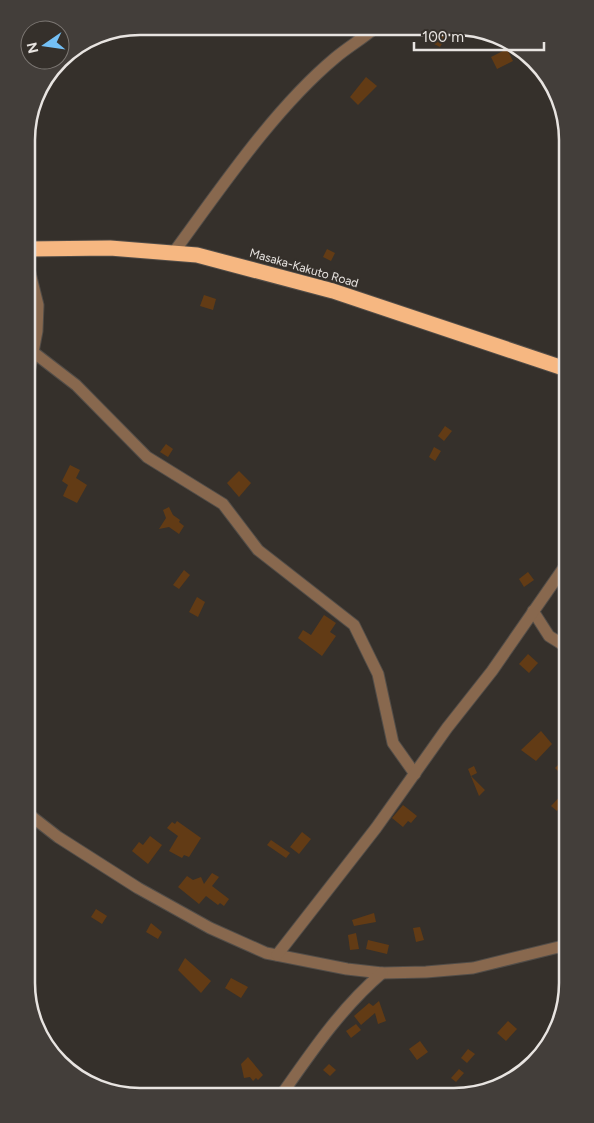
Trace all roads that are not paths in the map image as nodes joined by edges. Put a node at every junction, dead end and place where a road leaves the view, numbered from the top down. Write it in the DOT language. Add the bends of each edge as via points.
graph roads {
  1 [pos="366,35"];
  2 [pos="35,249"];
  3 [pos="174,252"];
  4 [pos="35,293"];
  5 [pos="35,333"];
  6 [pos="35,354"];
  7 [pos="559,366"];
  8 [pos="559,574"];
  9 [pos="533,611"];
  10 [pos="559,642"];
  11 [pos="415,774"];
  12 [pos="35,819"];
  13 [pos="559,947"];
  14 [pos="277,955"];
  15 [pos="382,973"];
  16 [pos="286,1088"];
  1 -- 3 [label="street" via="305,86 229,177"];
  2 -- 3 [label="highway, Masaka-Kakuto Road"];
  3 -- 7 [label="highway, Masaka-Kakuto Road" via="234,264 333,291"];
  4 -- 5 [label="street" via="38,305"];
  6 -- 11 [label="street" via="76,385 147,457 223,504 258,550 354,625 378,674 393,743"];
  8 -- 9 [label="street"];
  9 -- 10 [label="street" via="549,636"];
  9 -- 11 [label="street"];
  11 -- 14 [label="street"];
  12 -- 14 [label="street" via="138,888 210,928"];
  13 -- 15 [label="street" via="472,968"];
  14 -- 15 [label="street"];
  15 -- 16 [label="street" via="358,994 315,1046"];
}
